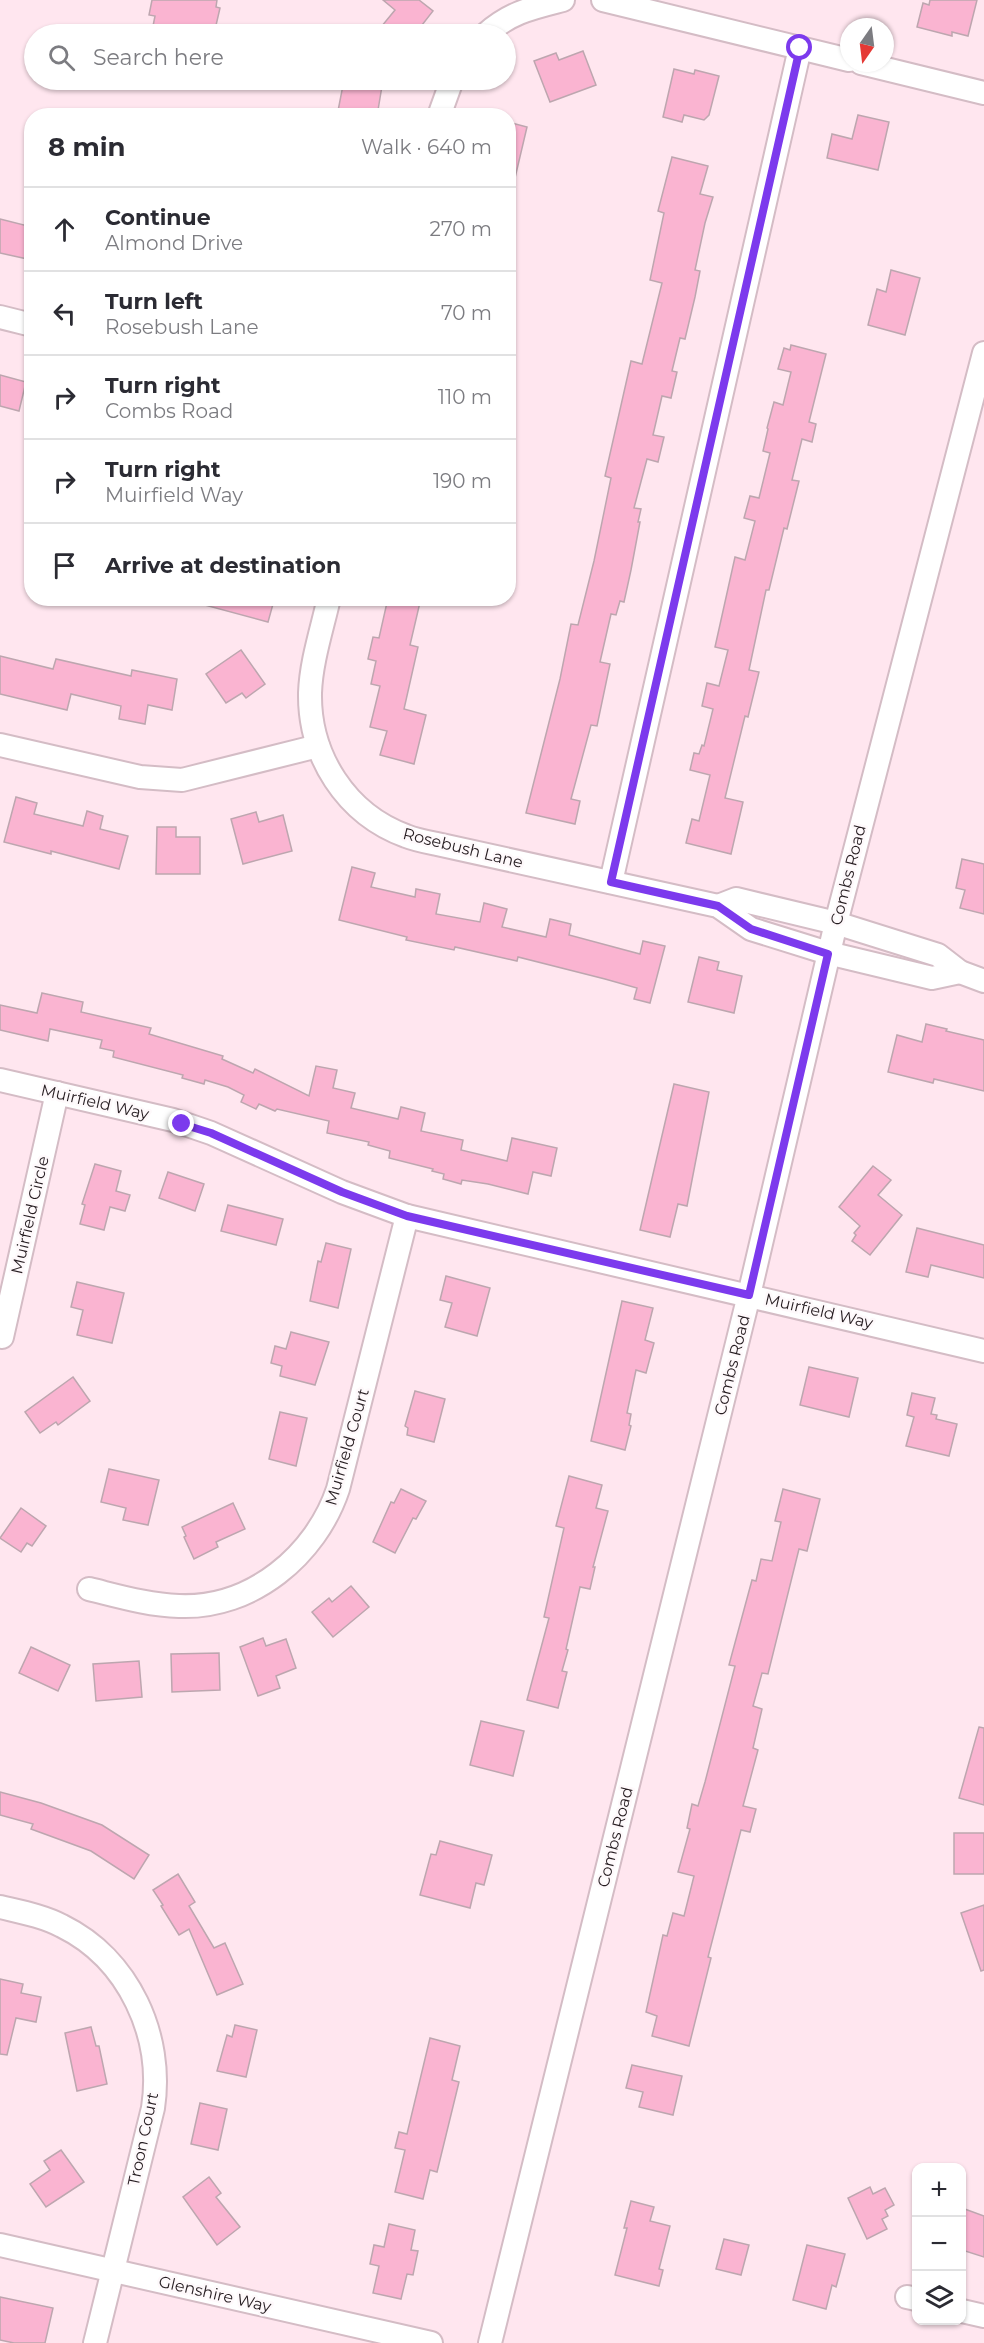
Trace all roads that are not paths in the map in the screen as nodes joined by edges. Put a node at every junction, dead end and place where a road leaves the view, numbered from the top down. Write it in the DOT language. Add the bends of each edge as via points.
graph roads {
  1 [pos="563,0"];
  2 [pos="603,0"];
  3 [pos="502,24"];
  4 [pos="800,48"];
  5 [pos="840,58"];
  6 [pos="894,71"];
  7 [pos="447,90"];
  8 [pos="984,93"];
  9 [pos="441,108"];
  10 [pos="0,317"];
  11 [pos="24,323"];
  12 [pos="984,352"];
  13 [pos="327,606"];
  14 [pos="0,745"];
  15 [pos="318,746"];
  16 [pos="611,882"];
  17 [pos="718,906"];
  18 [pos="836,923"];
  19 [pos="828,954"];
  20 [pos="960,972"];
  21 [pos="984,981"];
  22 [pos="0,1080"];
  23 [pos="57,1093"];
  24 [pos="407,1216"];
  25 [pos="749,1295"];
  26 [pos="2,1336"];
  27 [pos="984,1351"];
  28 [pos="89,1589"];
  29 [pos="0,1907"];
  30 [pos="0,2245"];
  31 [pos="113,2270"];
  32 [pos="966,2311"];
  33 [pos="984,2316"];
  34 [pos="95,2343"];
  35 [pos="431,2343"];
  36 [pos="490,2343"];
  1 -- 3 [label="street" via="519,13"];
  2 -- 4 [label="street"];
  4 -- 5 [label="street"];
  4 -- 16 [label="street"];
  6 -- 8 [label="street"];
  7 -- 9 [label="street"];
  10 -- 11 [label="street"];
  12 -- 18 [label="street, Combs Road"];
  13 -- 15 [label="street, Rosebush Lane" via="310,691"];
  14 -- 15 [label="street" via="140,777 182,780"];
  15 -- 16 [label="street, Rosebush Lane" via="330,774 348,799 389,829 407,837"];
  16 -- 17 [label="street, Rosebush Lane"];
  17 -- 18 [label="street, Rosebush Lane" via="736,899"];
  17 -- 19 [label="street, Rosebush Lane" via="751,929"];
  18 -- 19 [label="street, Combs Road"];
  18 -- 20 [label="street, Rosebush Lane" via="938,955"];
  19 -- 20 [label="street, Rosebush Lane" via="932,978"];
  19 -- 25 [label="street, Combs Road"];
  20 -- 21 [label="street, Rosebush Lane"];
  22 -- 23 [label="street, Muirfield Way"];
  23 -- 24 [label="street, Muirfield Way" via="143,1112 211,1133 342,1192"];
  23 -- 26 [label="street, Muirfield Circle"];
  24 -- 25 [label="street, Muirfield Way"];
  24 -- 28 [label="street, Muirfield Court" via="338,1489 311,1541 290,1564 257,1587 200,1605 150,1603"];
  25 -- 27 [label="street, Muirfield Way"];
  25 -- 36 [label="street, Combs Road"];
  29 -- 31 [label="street, Troon Court" via="46,1919 89,1943 129,1986 148,2031 154,2060 154,2099"];
  30 -- 31 [label="street, Glenshire Way"];
  31 -- 34 [label="street, Troon Court"];
  31 -- 35 [label="street, Glenshire Way"];
  32 -- 33 [label="street"];
}
